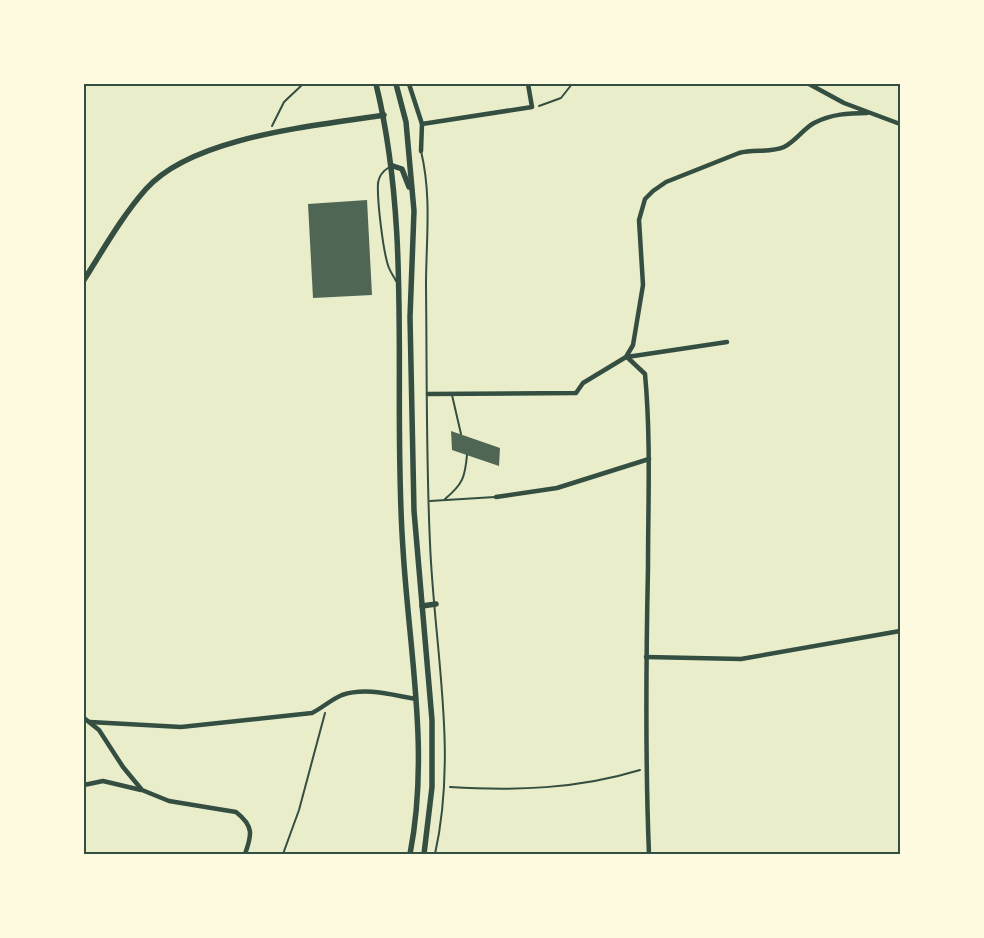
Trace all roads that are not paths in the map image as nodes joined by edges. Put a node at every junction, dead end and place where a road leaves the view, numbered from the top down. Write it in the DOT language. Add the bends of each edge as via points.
graph roads {
  1 [pos="376,84"];
  2 [pos="396,84"];
  3 [pos="409,84"];
  4 [pos="528,84"];
  5 [pos="809,84"];
  6 [pos="867,113"];
  7 [pos="384,115"];
  8 [pos="422,124"];
  9 [pos="900,124"];
  10 [pos="421,150"];
  11 [pos="392,166"];
  12 [pos="414,211"];
  13 [pos="84,280"];
  14 [pos="399,286"];
  15 [pos="728,342"];
  16 [pos="626,357"];
  17 [pos="428,394"];
  18 [pos="452,394"];
  19 [pos="461,434"];
  20 [pos="467,455"];
  21 [pos="649,459"];
  22 [pos="496,497"];
  23 [pos="445,498"];
  24 [pos="430,501"];
  25 [pos="436,604"];
  26 [pos="422,606"];
  27 [pos="900,631"];
  28 [pos="646,657"];
  29 [pos="416,699"];
  30 [pos="84,718"];
  31 [pos="90,722"];
  32 [pos="84,785"];
  33 [pos="142,790"];
  34 [pos="245,854"];
  35 [pos="410,854"];
  36 [pos="424,854"];
  37 [pos="435,854"];
  38 [pos="649,854"];
  1 -- 7 [label="main road"];
  2 -- 12 [label="main road" via="406,122"];
  3 -- 8 [label="street"];
  4 -- 8 [label="street" via="532,107"];
  5 -- 6 [label="street"];
  6 -- 9 [label="street"];
  6 -- 16 [label="street" via="842,114 814,123 786,146 739,153 666,182 645,199 640,211 643,285 636,333"];
  7 -- 11 [label="main road"];
  7 -- 13 [label="main road" via="212,148 165,173 146,188"];
  8 -- 10 [label="street"];
  10 -- 17 [label="lane" via="428,206"];
  11 -- 12 [label="main road" via="400,167 405,173"];
  11 -- 14 [label="main road"];
  11 -- 14 [label="lane" via="385,169 378,183 388,268"];
  12 -- 26 [label="main road" via="410,317 414,511"];
  14 -- 29 [label="main road" via="402,548"];
  15 -- 16 [label="street"];
  16 -- 18 [label="street" via="583,383 576,393"];
  16 -- 21 [label="street" via="645,374"];
  17 -- 18 [label="street"];
  17 -- 24 [label="lane"];
  18 -- 19 [label="lane"];
  20 -- 23 [label="lane" via="466,473 461,484"];
  21 -- 22 [label="street" via="557,488"];
  21 -- 28 [label="street"];
  22 -- 23 [label="lane"];
  23 -- 24 [label="lane"];
  24 -- 25 [label="lane"];
  25 -- 26 [label="main road"];
  25 -- 37 [label="lane" via="445,714"];
  26 -- 36 [label="main road" via="433,756"];
  27 -- 28 [label="street" via="741,660"];
  28 -- 38 [label="street" via="645,768"];
  29 -- 31 [label="street" via="358,691 299,715 181,727"];
  29 -- 35 [label="main road" via="419,786"];
  30 -- 31 [label="street"];
  31 -- 33 [label="street"];
  32 -- 33 [label="street" via="103,781"];
  33 -- 34 [label="street" via="169,801 236,812 250,829 251,838"];
}
